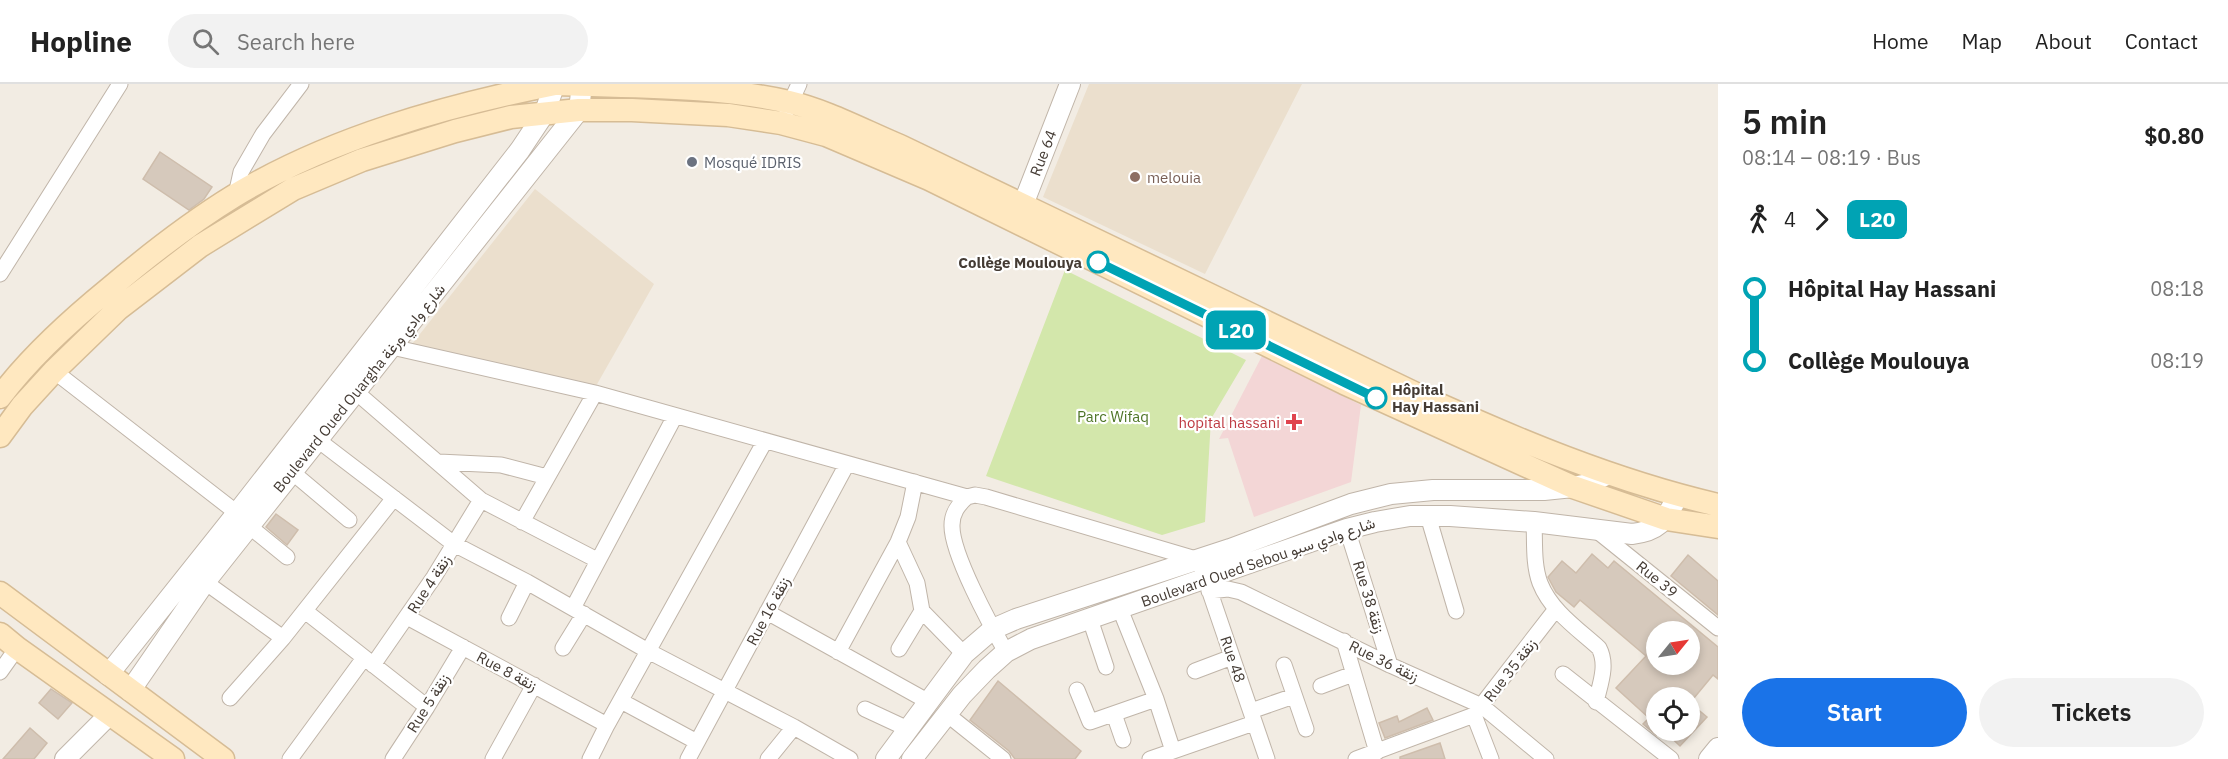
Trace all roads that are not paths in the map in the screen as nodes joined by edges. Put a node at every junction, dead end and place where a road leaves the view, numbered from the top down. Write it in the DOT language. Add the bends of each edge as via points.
graph roads {
  1 [pos="120,84"];
  2 [pos="301,84"];
  3 [pos="557,84"];
  4 [pos="1070,84"];
  5 [pos="582,85"];
  6 [pos="795,93"];
  7 [pos="579,110"];
  8 [pos="544,114"];
  9 [pos="781,123"];
  10 [pos="236,195"];
  11 [pos="1019,214"];
  12 [pos="0,274"];
  13 [pos="392,347"];
  14 [pos="54,371"];
  15 [pos="4,382"];
  16 [pos="1367,382"];
  17 [pos="356,392"];
  18 [pos="595,393"];
  19 [pos="675,416"];
  20 [pos="311,434"];
  21 [pos="0,436"];
  22 [pos="765,441"];
  23 [pos="439,462"];
  24 [pos="848,464"];
  25 [pos="292,472"];
  26 [pos="1608,474"];
  27 [pos="547,477"];
  28 [pos="915,482"];
  29 [pos="1573,487"];
  30 [pos="1678,496"];
  31 [pos="966,497"];
  32 [pos="394,498"];
  33 [pos="481,500"];
  34 [pos="1718,505"];
  35 [pos="1428,516"];
  36 [pos="243,519"];
  37 [pos="1666,519"];
  38 [pos="349,520"];
  39 [pos="522,522"];
  40 [pos="1534,522"];
  41 [pos="1718,527"];
  42 [pos="1347,529"];
  43 [pos="1596,530"];
  44 [pos="898,542"];
  45 [pos="454,544"];
  46 [pos="287,557"];
  47 [pos="597,560"];
  48 [pos="1199,560"];
  49 [pos="205,582"];
  50 [pos="527,582"];
  51 [pos="1207,585"];
  52 [pos="0,593"];
  53 [pos="1120,609"];
  54 [pos="1557,609"];
  55 [pos="304,611"];
  56 [pos="579,611"];
  57 [pos="922,611"];
  58 [pos="1456,611"];
  59 [pos="767,612"];
  60 [pos="407,617"];
  61 [pos="509,618"];
  62 [pos="1090,619"];
  63 [pos="1718,628"];
  64 [pos="993,629"];
  65 [pos="283,638"];
  66 [pos="8,641"];
  67 [pos="1344,641"];
  68 [pos="463,647"];
  69 [pos="563,648"];
  70 [pos="900,649"];
  71 [pos="648,651"];
  72 [pos="838,652"];
  73 [pos="1006,652"];
  74 [pos="964,654"];
  75 [pos="1232,657"];
  76 [pos="369,661"];
  77 [pos="1284,665"];
  78 [pos="1390,665"];
  79 [pos="1106,667"];
  80 [pos="1195,671"];
  81 [pos="0,672"];
  82 [pos="1353,674"];
  83 [pos="1563,674"];
  84 [pos="108,675"];
  85 [pos="534,685"];
  86 [pos="1321,687"];
  87 [pos="1077,690"];
  88 [pos="130,691"];
  89 [pos="726,691"];
  90 [pos="1294,696"];
  91 [pos="230,698"];
  92 [pos="1156,699"];
  93 [pos="621,700"];
  94 [pos="929,702"];
  95 [pos="1596,702"];
  96 [pos="427,707"];
  97 [pos="102,709"];
  98 [pos="865,709"];
  99 [pos="1478,711"];
  100 [pos="1114,714"];
  101 [pos="948,715"];
  102 [pos="1252,717"];
  103 [pos="607,725"];
  104 [pos="794,727"];
  105 [pos="908,729"];
  106 [pos="1306,729"];
  107 [pos="1123,740"];
  108 [pos="697,742"];
  109 [pos="1718,748"];
  110 [pos="1377,752"];
  111 [pos="1401,752"];
  112 [pos="70,753"];
  113 [pos="1178,753"];
  114 [pos="595,757"];
  115 [pos="173,759"];
  116 [pos="223,759"];
  117 [pos="290,759"];
  118 [pos="393,759"];
  119 [pos="493,759"];
  120 [pos="688,759"];
  121 [pos="768,759"];
  122 [pos="850,759"];
  123 [pos="886,759"];
  124 [pos="912,759"];
  125 [pos="1003,759"];
  126 [pos="1150,759"];
  127 [pos="1267,759"];
  128 [pos="1356,759"];
  129 [pos="1491,759"];
  130 [pos="1546,759"];
  131 [pos="1671,759"];
  132 [pos="1709,759"];
  1 -- 12 [label="street"];
  2 -- 10 [label="street" via="263,134 241,172"];
  3 -- 5 [label="main road"];
  3 -- 8 [label="street, Boulevard Oued Ouargha شارع وادي ورغة"];
  3 -- 10 [label="main road" via="470,102 376,131 289,166"];
  4 -- 11 [label="street, Rue 64"];
  5 -- 6 [label="main road"];
  5 -- 7 [label="street"];
  6 -- 9 [label="street"];
  6 -- 11 [label="main road" via="839,120 900,146"];
  7 -- 8 [label="main road"];
  7 -- 9 [label="main road" via="728,115"];
  7 -- 13 [label="street, Boulevard Oued Ouargha شارع وادي ورغة"];
  8 -- 14 [label="main road" via="511,117 455,131 362,160 293,189 200,246 163,274 118,309"];
  8 -- 20 [label="street, Boulevard Oued Ouargha شارع وادي ورغة"];
  9 -- 11 [label="main road" via="826,135"];
  10 -- 15 [label="main road" via="120,279"];
  11 -- 16 [label="main road"];
  13 -- 17 [label="street, Boulevard Oued Ouargha شارع وادي ورغة"];
  13 -- 18 [label="street"];
  14 -- 21 [label="main road"];
  14 -- 36 [label="street"];
  16 -- 26 [label="main road"];
  16 -- 29 [label="main road"];
  17 -- 20 [label="street, Boulevard Oued Ouargha شارع وادي ورغة"];
  17 -- 23 [label="street"];
  18 -- 19 [label="street"];
  18 -- 27 [label="street"];
  19 -- 22 [label="street"];
  19 -- 47 [label="street"];
  20 -- 25 [label="street, Boulevard Oued Ouargha شارع وادي ورغة"];
  20 -- 32 [label="street"];
  20 -- 36 [label="street, Boulevard Oued Ouargha شارع وادي ورغة"];
  22 -- 24 [label="street"];
  22 -- 71 [label="street"];
  23 -- 27 [label="street" via="501,465"];
  23 -- 33 [label="street"];
  24 -- 28 [label="street"];
  24 -- 59 [label="street, Rue 16 زنقة"];
  25 -- 36 [label="street, Boulevard Oued Ouargha شارع وادي ورغة"];
  25 -- 38 [label="street"];
  26 -- 29 [label="street, Boulevard Oued Sebou شارع وادي سبو"];
  26 -- 30 [label="main road"];
  27 -- 39 [label="street"];
  28 -- 31 [label="street"];
  28 -- 44 [label="street"];
  29 -- 37 [label="main road"];
  29 -- 48 [label="street, Boulevard Oued Sebou شارع وادي سبو" via="1391,494 1351,504"];
  30 -- 34 [label="main road"];
  30 -- 37 [label="street"];
  31 -- 48 [label="street" via="986,497"];
  31 -- 64 [label="street" via="954,512 954,539"];
  32 -- 45 [label="street"];
  32 -- 55 [label="street"];
  33 -- 39 [label="street"];
  33 -- 45 [label="street, Rue 4 زنقة"];
  35 -- 40 [label="street, Boulevard Oued Sebou شارع وادي سبو"];
  35 -- 42 [label="street, Boulevard Oued Sebou شارع وادي سبو"];
  35 -- 58 [label="street"];
  36 -- 46 [label="street"];
  36 -- 49 [label="street, Boulevard Oued Ouargha شارع وادي ورغة"];
  36 -- 84 [label="street, Boulevard Oued Ouargha شارع وادي ورغة"];
  37 -- 41 [label="main road"];
  37 -- 43 [label="street, Boulevard Oued Sebou شارع وادي سبو" via="1647,532"];
  39 -- 47 [label="street"];
  40 -- 43 [label="street, Boulevard Oued Sebou شارع وادي سبو"];
  40 -- 54 [label="street" via="1540,582"];
  42 -- 51 [label="street, Boulevard Oued Sebou شارع وادي سبو"];
  42 -- 78 [label="street, Rue 38 زنقة"];
  43 -- 63 [label="street, Rue 39"];
  44 -- 57 [label="street" via="918,583"];
  44 -- 72 [label="street"];
  45 -- 50 [label="street"];
  45 -- 60 [label="street, Rue 4 زنقة"];
  47 -- 56 [label="street"];
  48 -- 51 [label="street, Rue 48"];
  48 -- 64 [label="street, Boulevard Oued Sebou شارع وادي سبو" via="1016,618"];
  49 -- 65 [label="street"];
  49 -- 88 [label="street, Boulevard Oued Ouargha شارع وادي ورغة"];
  50 -- 56 [label="street"];
  50 -- 61 [label="street"];
  51 -- 53 [label="street, Boulevard Oued Sebou شارع وادي سبو"];
  51 -- 67 [label="street, Rue 36 زنقة" via="1241,592"];
  51 -- 75 [label="street, Rue 48"];
  52 -- 84 [label="main road"];
  53 -- 62 [label="street, Boulevard Oued Sebou شارع وادي سبو"];
  53 -- 92 [label="street"];
  54 -- 95 [label="street" via="1603,655"];
  54 -- 99 [label="street, Rue 35 زنقة"];
  55 -- 65 [label="street"];
  55 -- 76 [label="street"];
  56 -- 69 [label="street"];
  56 -- 71 [label="street"];
  57 -- 70 [label="street"];
  57 -- 74 [label="street"];
  59 -- 72 [label="street"];
  59 -- 89 [label="street, Rue 16 زنقة"];
  60 -- 68 [label="street, Rue 8 زنقة"];
  60 -- 76 [label="street, Rue 4 زنقة"];
  62 -- 73 [label="street, Boulevard Oued Sebou شارع وادي سبو"];
  62 -- 79 [label="street"];
  64 -- 73 [label="street"];
  64 -- 74 [label="street, Boulevard Oued Sebou شارع وادي سبو"];
  65 -- 91 [label="street"];
  66 -- 81 [label="street"];
  66 -- 97 [label="main road"];
  67 -- 78 [label="street, Rue 36 زنقة"];
  67 -- 82 [label="street"];
  68 -- 85 [label="street, Rue 8 زنقة"];
  68 -- 96 [label="street, Rue 5 زنقة"];
  71 -- 89 [label="street"];
  71 -- 93 [label="street"];
  72 -- 94 [label="street"];
  73 -- 101 [label="street, Boulevard Oued Sebou شارع وادي سبو" via="962,695"];
  74 -- 94 [label="street, Boulevard Oued Sebou شارع وادي سبو"];
  75 -- 80 [label="street"];
  75 -- 102 [label="street, Rue 48"];
  76 -- 96 [label="street"];
  76 -- 117 [label="street, Rue 4 زنقة"];
  77 -- 90 [label="street"];
  78 -- 99 [label="street, Rue 36 زنقة"];
  82 -- 86 [label="street"];
  82 -- 110 [label="street"];
  83 -- 95 [label="street"];
  84 -- 88 [label="main road"];
  85 -- 103 [label="street, Rue 8 زنقة"];
  85 -- 119 [label="street"];
  87 -- 100 [label="street" via="1090,722"];
  88 -- 116 [label="main road"];
  89 -- 104 [label="street"];
  89 -- 108 [label="street, Rue 16 زنقة"];
  90 -- 102 [label="street"];
  90 -- 106 [label="street"];
  92 -- 100 [label="street"];
  92 -- 113 [label="street"];
  93 -- 103 [label="street"];
  93 -- 108 [label="street"];
  94 -- 105 [label="street, Boulevard Oued Sebou شارع وادي سبو"];
  95 -- 131 [label="street"];
  96 -- 118 [label="street, Rue 5 زنقة"];
  97 -- 112 [label="street"];
  97 -- 115 [label="main road"];
  98 -- 105 [label="street"];
  99 -- 111 [label="street, Rue 35 زنقة"];
  99 -- 129 [label="street"];
  99 -- 130 [label="street, Rue 36 زنقة"];
  100 -- 107 [label="street"];
  101 -- 124 [label="street, Boulevard Oued Sebou شارع وادي سبو"];
  101 -- 125 [label="street"];
  102 -- 113 [label="street"];
  102 -- 127 [label="street, Rue 48"];
  103 -- 114 [label="street"];
  104 -- 121 [label="street"];
  104 -- 122 [label="street"];
  105 -- 123 [label="street, Boulevard Oued Sebou شارع وادي سبو"];
  108 -- 120 [label="street, Rue 16 زنقة"];
  109 -- 132 [label="street"];
  110 -- 111 [label="street, Rue 35 زنقة"];
  110 -- 128 [label="street, Rue 35 زنقة"];
  113 -- 126 [label="street"];
}
